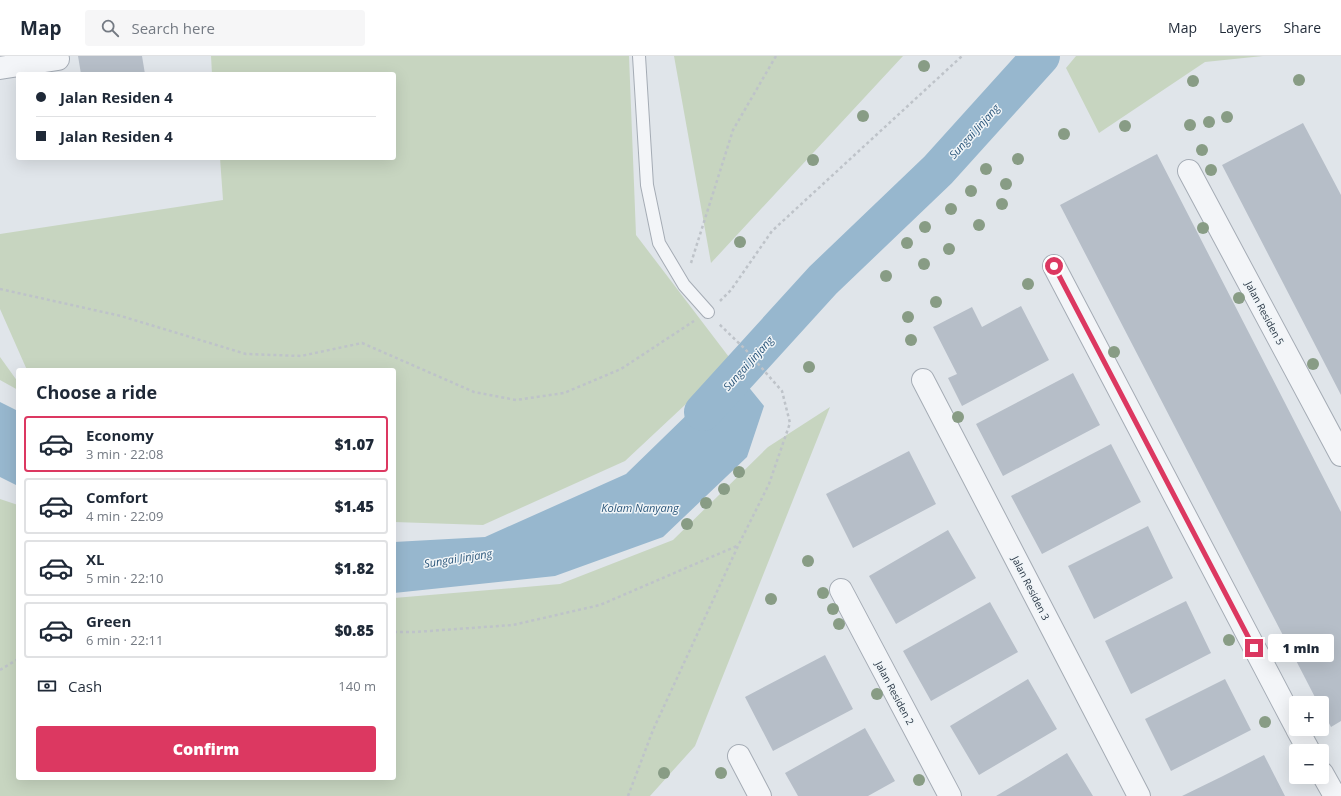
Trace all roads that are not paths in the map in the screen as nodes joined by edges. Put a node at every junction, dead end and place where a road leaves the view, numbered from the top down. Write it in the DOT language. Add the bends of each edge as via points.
graph roads {
  1 [pos="639,56"];
  2 [pos="59,63"];
  3 [pos="0,68"];
  4 [pos="1189,171"];
  5 [pos="1054,266"];
  6 [pos="708,312"];
  7 [pos="922,380"];
  8 [pos="1341,455"];
  9 [pos="841,590"];
  10 [pos="1289,715"];
  11 [pos="739,756"];
  12 [pos="1328,784"];
  13 [pos="760,796"];
  14 [pos="950,796"];
  15 [pos="1139,796"];
  16 [pos="1335,796"];
  1 -- 6 [label="lane" via="647,185 659,243 684,285"];
  2 -- 3 [label="street"];
  4 -- 8 [label="street, Jalan Residen 5"];
  5 -- 10 [label="street"];
  7 -- 15 [label="street, Jalan Residen 3"];
  9 -- 14 [label="street, Jalan Residen 2"];
  11 -- 13 [label="street"];
  12 -- 16 [label="street"];
}
